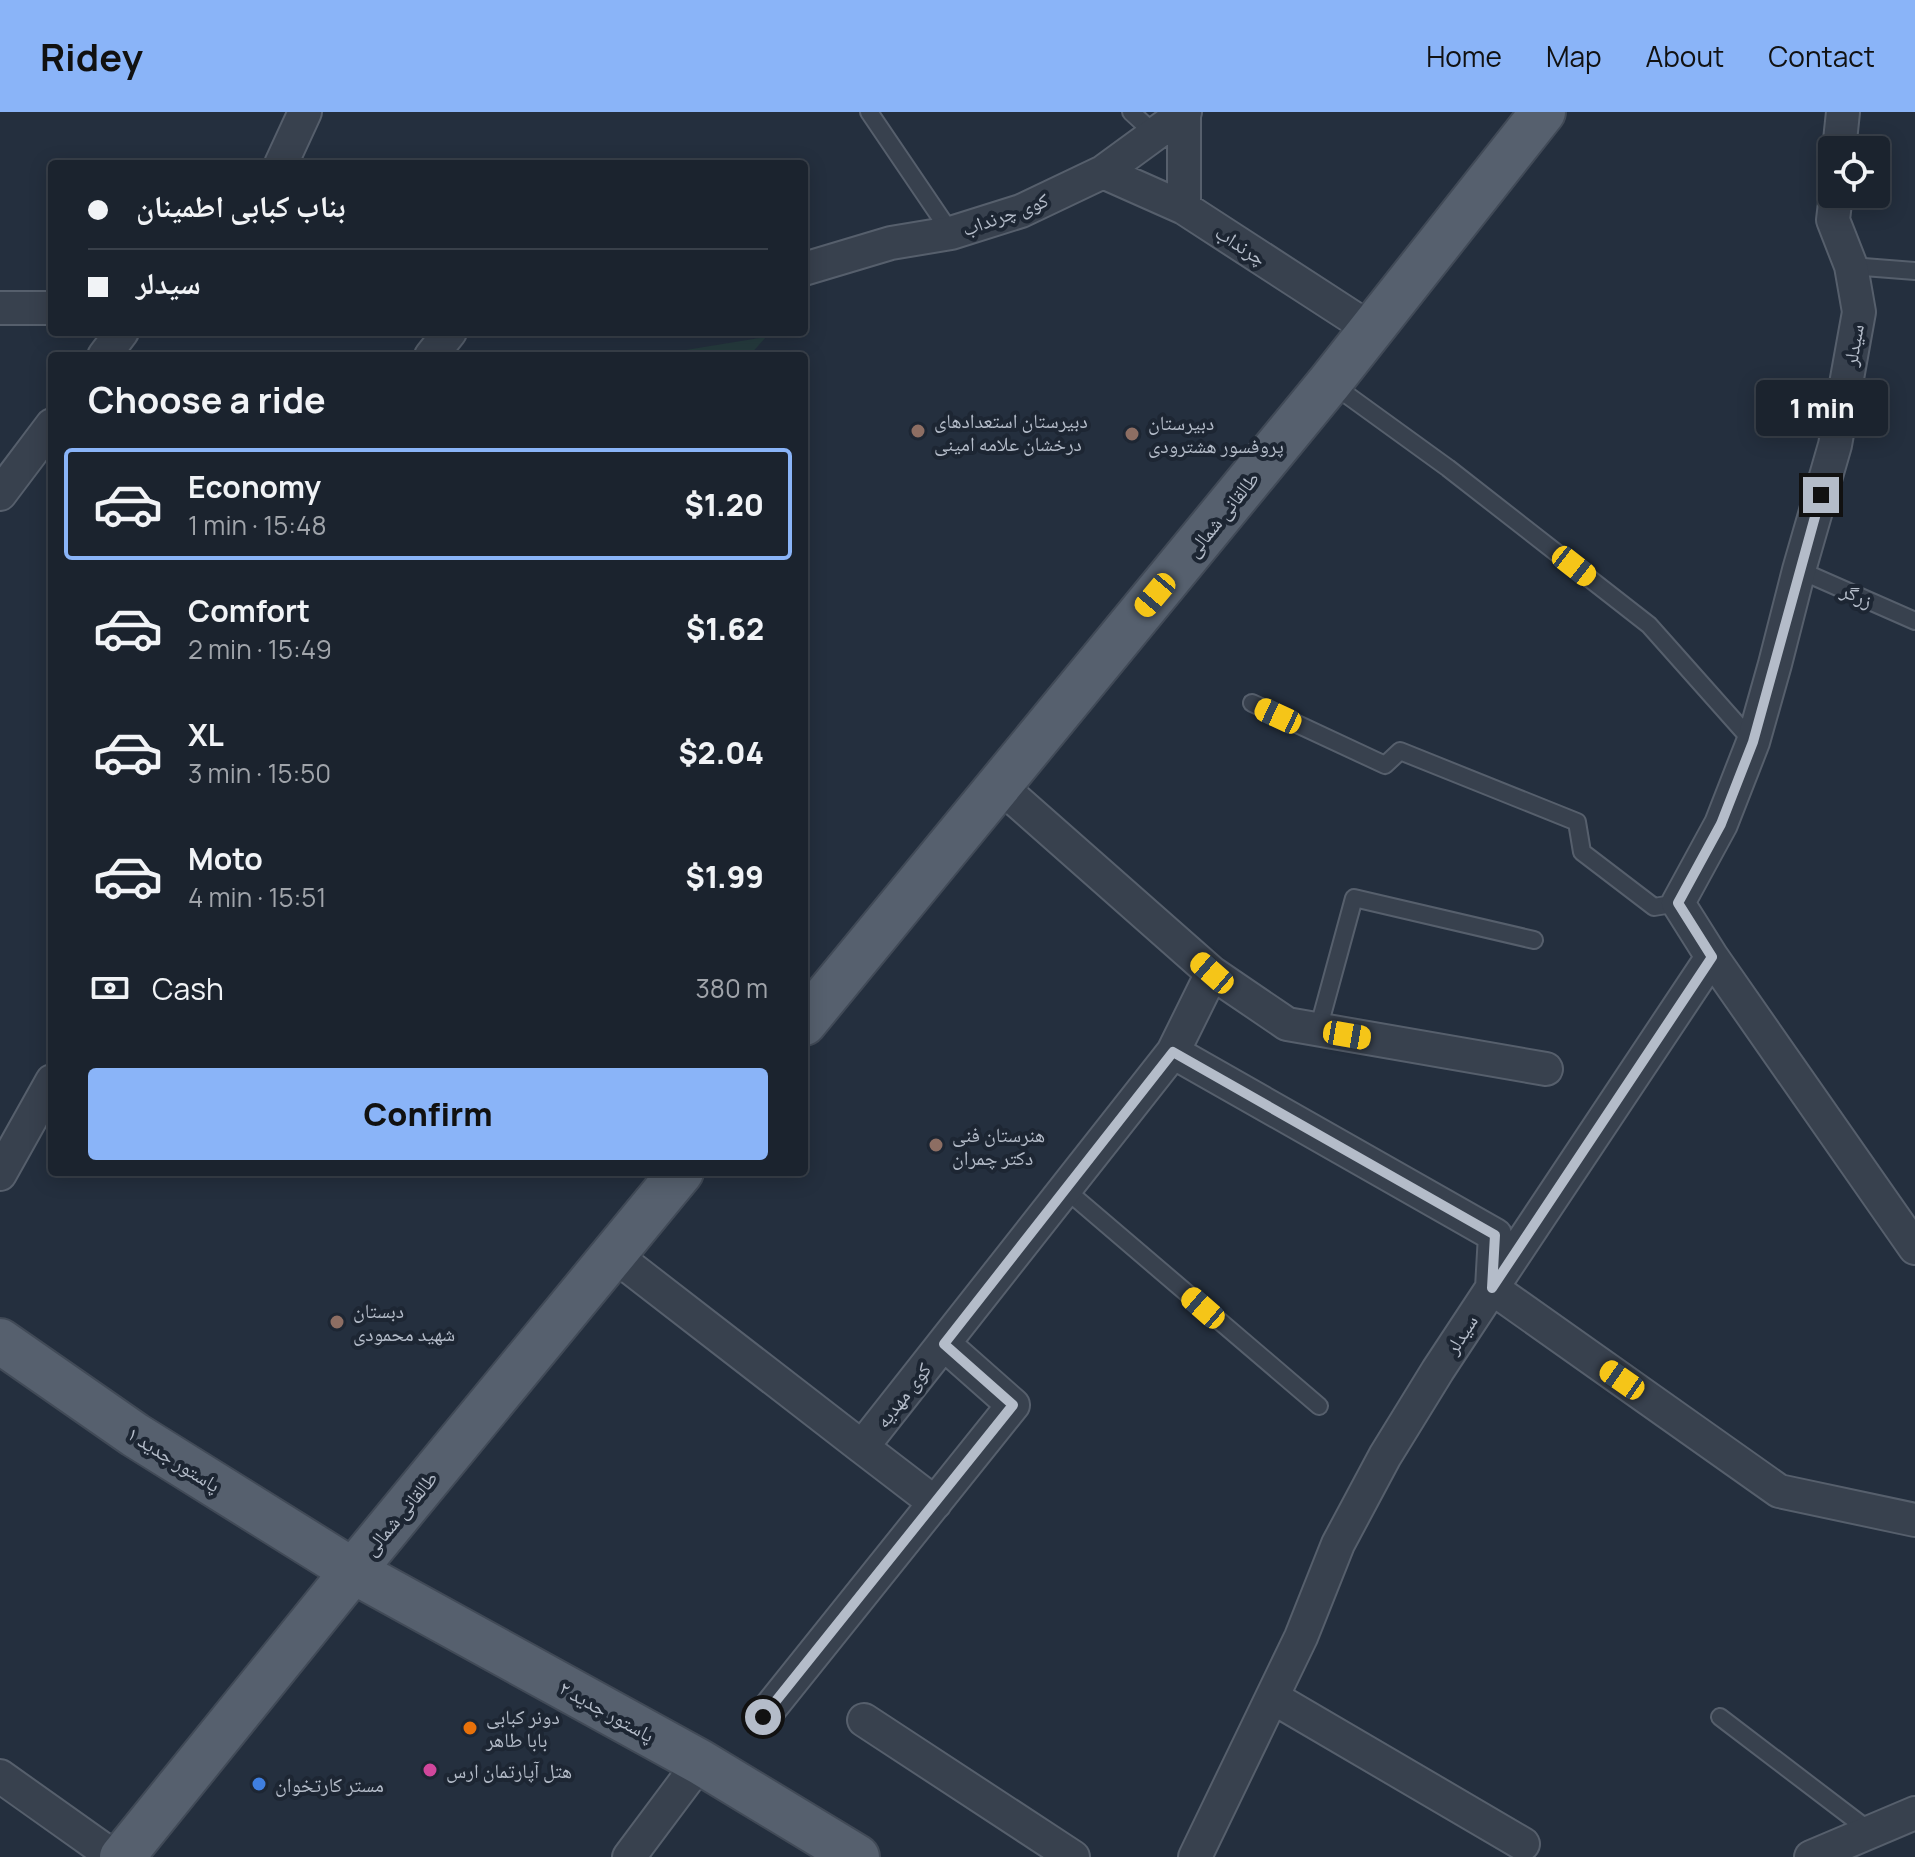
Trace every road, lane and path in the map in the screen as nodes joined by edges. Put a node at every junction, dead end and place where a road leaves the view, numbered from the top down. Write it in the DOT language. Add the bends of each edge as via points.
graph roads {
  1 [pos="305,112"];
  2 [pos="869,112"];
  3 [pos="1131,112"];
  4 [pos="1543,112"];
  5 [pos="1843,112"];
  6 [pos="1185,113"];
  7 [pos="1155,134"];
  8 [pos="1840,136"];
  9 [pos="283,160"];
  10 [pos="1103,172"];
  11 [pos="1184,208"];
  12 [pos="1834,208"];
  13 [pos="951,233"];
  14 [pos="1851,266"];
  15 [pos="808,268"];
  16 [pos="1915,271"];
  17 [pos="0,308"];
  18 [pos="48,308"];
  19 [pos="1372,330"];
  20 [pos="447,336"];
  21 [pos="434,352"];
  22 [pos="1330,382"];
  23 [pos="48,430"];
  24 [pos="0,494"];
  25 [pos="1799,570"];
  26 [pos="1915,621"];
  27 [pos="1252,703"];
  28 [pos="1753,742"];
  29 [pos="999,785"];
  30 [pos="1678,903"];
  31 [pos="1534,940"];
  32 [pos="1712,957"];
  33 [pos="1212,973"];
  34 [pos="808,1018"];
  35 [pos="1318,1030"];
  36 [pos="1173,1052"];
  37 [pos="1546,1069"];
  38 [pos="48,1088"];
  39 [pos="0,1174"];
  40 [pos="678,1176"];
  41 [pos="1065,1189"];
  42 [pos="1915,1248"];
  43 [pos="614,1255"];
  44 [pos="1492,1288"];
  45 [pos="0,1341"];
  46 [pos="944,1344"];
  47 [pos="1319,1406"];
  48 [pos="862,1447"];
  49 [pos="935,1503"];
  50 [pos="1915,1520"];
  51 [pos="353,1571"];
  52 [pos="1272,1697"];
  53 [pos="763,1717"];
  54 [pos="1720,1717"];
  55 [pos="864,1720"];
  56 [pos="700,1762"];
  57 [pos="0,1776"];
  58 [pos="1915,1813"];
  59 [pos="1871,1832"];
  60 [pos="1523,1844"];
  61 [pos="114,1857"];
  62 [pos="122,1857"];
  63 [pos="629,1857"];
  64 [pos="857,1857"];
  65 [pos="1073,1857"];
  66 [pos="1195,1857"];
  67 [pos="1811,1857"];
  1 -- 9 [label="street"];
  2 -- 13 [label="lane"];
  3 -- 7 [label="lane"];
  4 -- 19 [label="main road, طالقانی شمالی"];
  5 -- 8 [label="street"];
  6 -- 7 [label="street, کوی چرنداب"];
  6 -- 11 [label="street"];
  7 -- 10 [label="street, کوی چرنداب"];
  10 -- 11 [label="street, چرنداب"];
  10 -- 13 [label="street, کوی چرنداب" via="1021,211"];
  11 -- 19 [label="street, چرنداب"];
  12 -- 14 [label="street, سیدلر" via="1833,220"];
  13 -- 15 [label="street, کوی چرنداب" via="891,243"];
  14 -- 16 [label="lane"];
  14 -- 25 [label="street, سیدلر" via="1859,312 1835,445"];
  17 -- 18 [label="street"];
  19 -- 22 [label="main road, طالقانی شمالی"];
  20 -- 21 [label="street"];
  22 -- 28 [label="lane" via="1649,625"];
  22 -- 29 [label="main road, طالقانی شمالی"];
  23 -- 24 [label="street"];
  25 -- 26 [label="lane, زرگر"];
  25 -- 28 [label="street, سیدلر"];
  27 -- 30 [label="lane" via="1385,765 1400,751 1577,822 1582,852 1654,907"];
  28 -- 30 [label="street, سیدلر" via="1721,824"];
  29 -- 33 [label="street"];
  29 -- 34 [label="main road, طالقانی شمالی"];
  30 -- 32 [label="street"];
  31 -- 35 [label="lane" via="1354,898"];
  32 -- 42 [label="street"];
  32 -- 44 [label="street, سیدلر"];
  33 -- 35 [label="street" via="1287,1024"];
  33 -- 36 [label="street, کوی ‌‌‌مهدیه"];
  35 -- 37 [label="street"];
  36 -- 41 [label="street, کوی ‌‌‌مهدیه"];
  36 -- 44 [label="street" via="1495,1235"];
  38 -- 39 [label="street"];
  40 -- 43 [label="main road, طالقانی شمالی"];
  41 -- 46 [label="street, کوی ‌‌‌مهدیه"];
  41 -- 47 [label="lane"];
  43 -- 48 [label="street, کوی ‌‌‌مهدیه"];
  43 -- 51 [label="main road, طالقانی شمالی"];
  44 -- 50 [label="street" via="1779,1491"];
  44 -- 52 [label="street, سیدلر" via="1385,1456 1338,1544"];
  45 -- 51 [label="main road, پاستور جدید ۱" via="135,1435"];
  46 -- 48 [label="street, کوی ‌‌‌مهدیه"];
  46 -- 49 [label="street" via="1013,1405"];
  48 -- 49 [label="street"];
  49 -- 53 [label="street"];
  51 -- 56 [label="main road, پاستور جدید ۲"];
  51 -- 62 [label="main road, طالقانی شمالی"];
  52 -- 60 [label="street"];
  52 -- 66 [label="street, سیدلر"];
  54 -- 59 [label="lane"];
  55 -- 65 [label="street"];
  56 -- 63 [label="street"];
  56 -- 64 [label="main road, پاستور جدید ۲"];
  57 -- 61 [label="street"];
  58 -- 59 [label="street"];
  59 -- 67 [label="street"];
}
